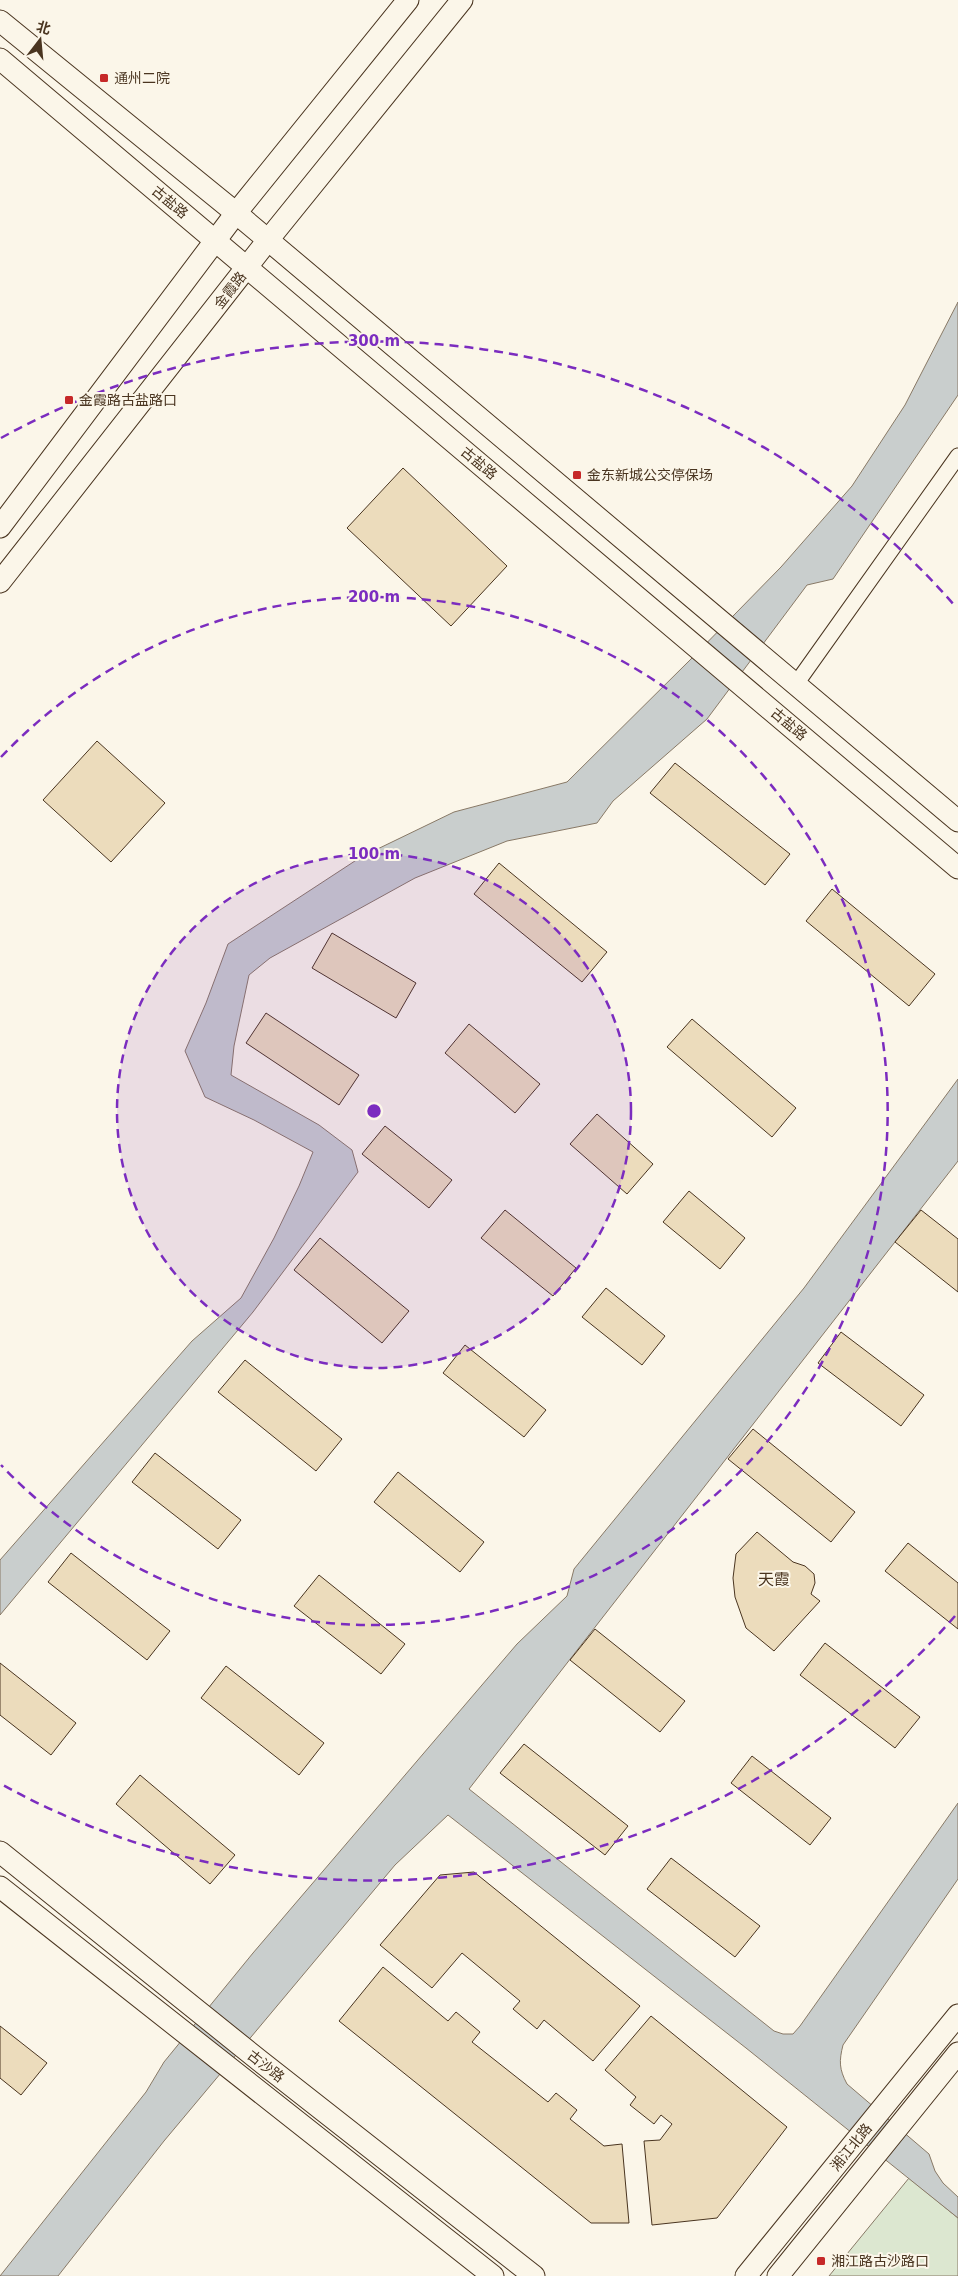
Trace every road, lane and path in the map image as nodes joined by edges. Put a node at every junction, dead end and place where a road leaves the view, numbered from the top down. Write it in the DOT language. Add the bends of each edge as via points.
graph roads {
  1 [pos="408,0"];
  2 [pos="462,0"];
  3 [pos="0,21"];
  4 [pos="0,59"];
  5 [pos="236,213"];
  6 [pos="268,240"];
  7 [pos="216,241"];
  8 [pos="248,267"];
  9 [pos="958,456"];
  10 [pos="0,527"];
  11 [pos="0,582"];
  12 [pos="796,684"];
  13 [pos="958,821"];
  14 [pos="958,868"];
  15 [pos="0,1852"];
  16 [pos="0,1888"];
  17 [pos="957,2016"];
  18 [pos="958,2053"];
  19 [pos="493,2276"];
  20 [pos="534,2276"];
  21 [pos="746,2276"];
  22 [pos="778,2276"];
  1 -- 5 [label="street"];
  2 -- 6 [label="street, 金霞路"];
  3 -- 5 [label="street"];
  4 -- 7 [label="street, 古盐路"];
  5 -- 6 [label="street"];
  5 -- 7 [label="street"];
  6 -- 8 [label="street, 金霞路"];
  6 -- 12 [label="street"];
  7 -- 8 [label="street, 古盐路"];
  7 -- 10 [label="street"];
  8 -- 11 [label="street, 金霞路"];
  8 -- 14 [label="street, 古盐路"];
  9 -- 12 [label="street"];
  12 -- 13 [label="street"];
  15 -- 20 [label="street, 古沙路"];
  16 -- 19 [label="street, 古沙路"];
  17 -- 21 [label="street, 湘江北路"];
  18 -- 22 [label="street, 湘江北路"];
}
